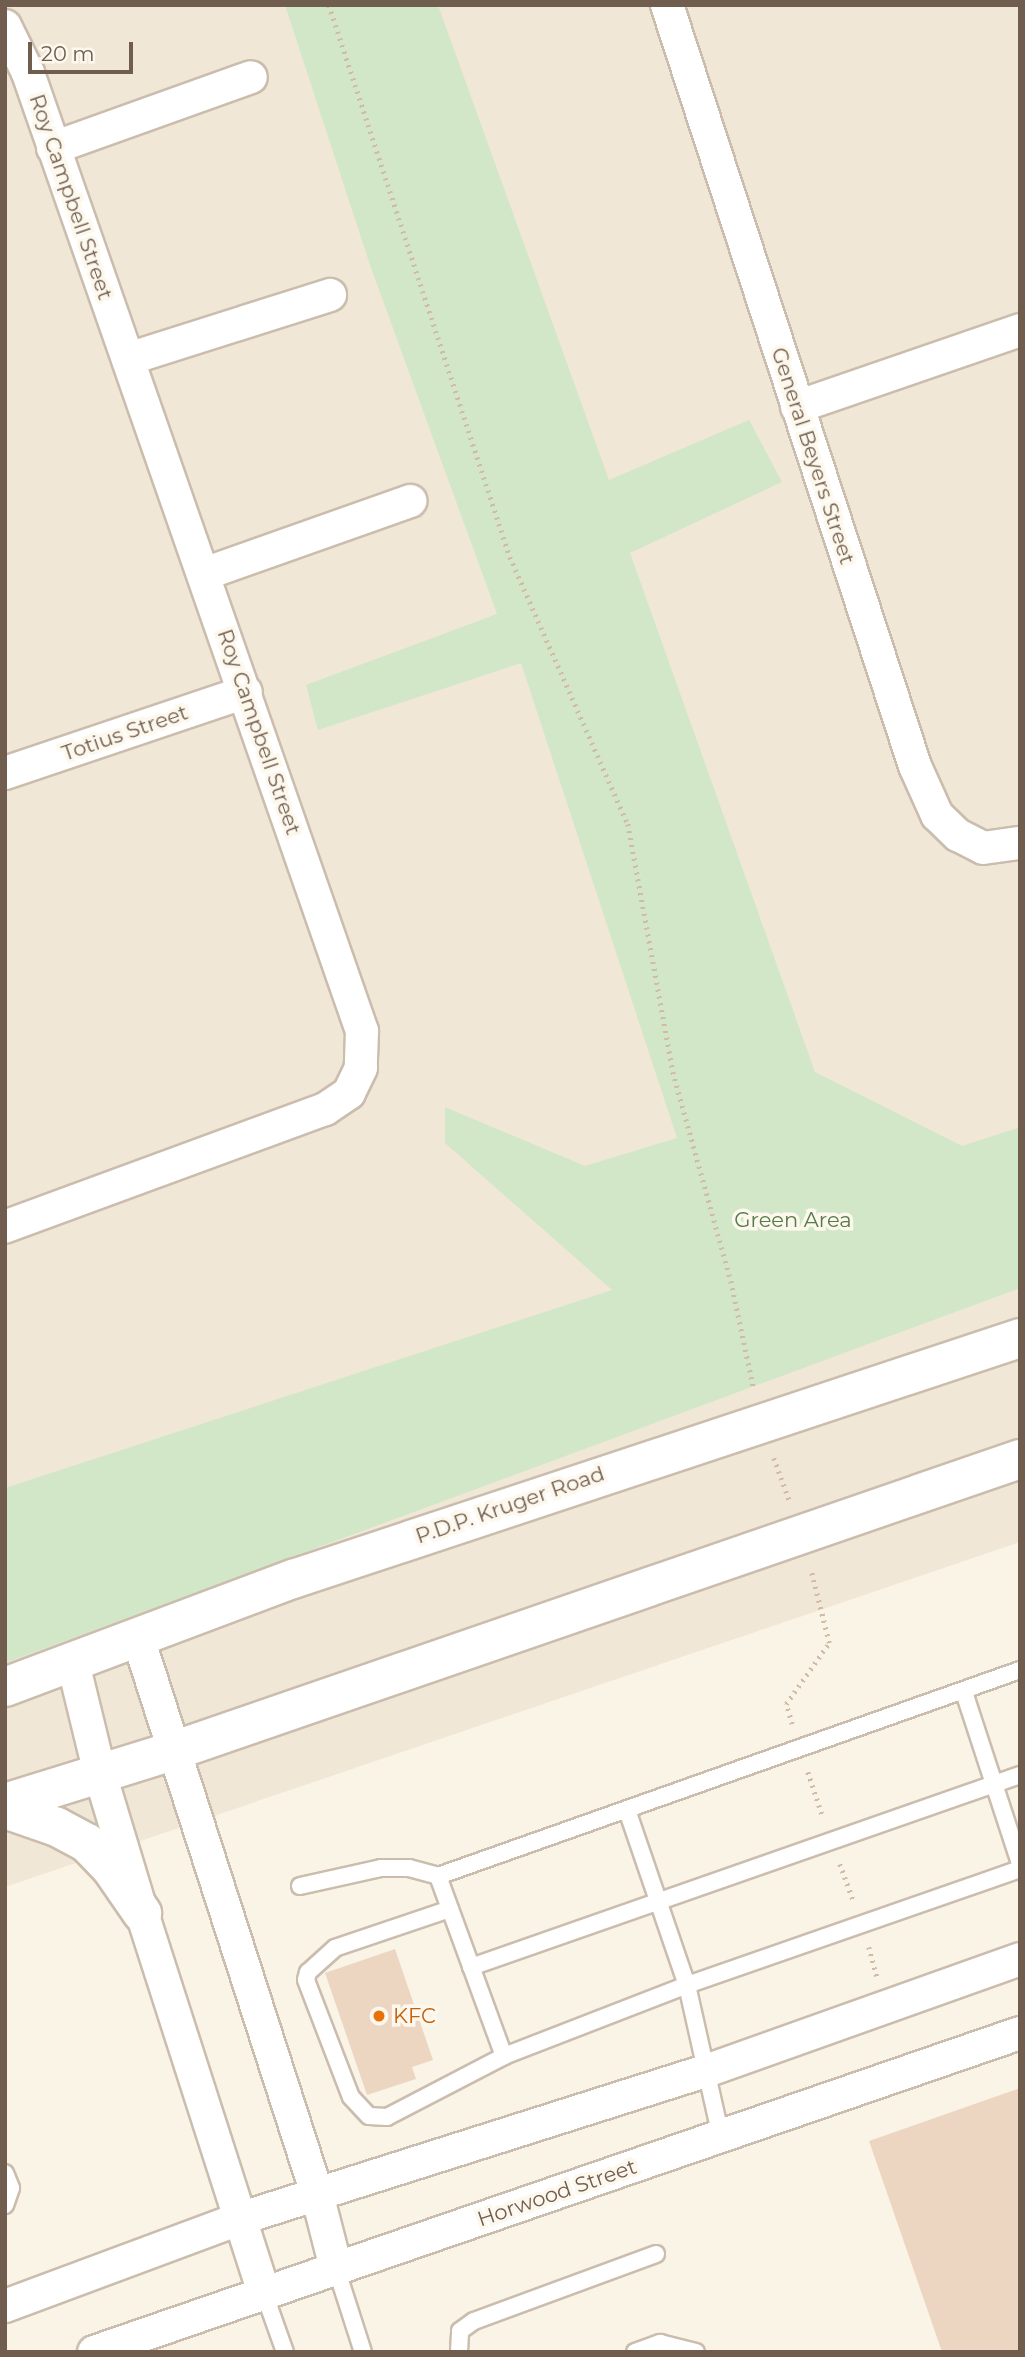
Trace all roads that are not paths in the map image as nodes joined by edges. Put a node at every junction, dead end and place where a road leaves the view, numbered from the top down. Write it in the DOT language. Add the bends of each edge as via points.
graph roads {
  1 [pos="667,5"];
  2 [pos="5,26"];
  3 [pos="251,77"];
  4 [pos="53,148"];
  5 [pos="330,295"];
  6 [pos="1020,330"];
  7 [pos="128,359"];
  8 [pos="797,407"];
  9 [pos="410,501"];
  10 [pos="204,574"];
  11 [pos="246,692"];
  12 [pos="5,773"];
  13 [pos="1020,843"];
  14 [pos="5,1227"];
  15 [pos="1020,1338"];
  16 [pos="1020,1459"];
  17 [pos="138,1638"];
  18 [pos="73,1663"];
  19 [pos="1020,1670"];
  20 [pos="5,1687"];
  21 [pos="964,1692"];
  22 [pos="173,1751"];
  23 [pos="100,1774"];
  24 [pos="1020,1775"];
  25 [pos="997,1784"];
  26 [pos="5,1803"];
  27 [pos="5,1809"];
  28 [pos="627,1810"];
  29 [pos="1020,1863"];
  30 [pos="1020,1869"];
  31 [pos="438,1876"];
  32 [pos="300,1886"];
  33 [pos="659,1901"];
  34 [pos="450,1909"];
  35 [pos="142,1913"];
  36 [pos="1020,1959"];
  37 [pos="471,1967"];
  38 [pos="687,1985"];
  39 [pos="1020,2033"];
  40 [pos="504,2056"];
  41 [pos="705,2071"];
  42 [pos="721,2137"];
  43 [pos="5,2173"];
  44 [pos="317,2194"];
  45 [pos="5,2205"];
  46 [pos="242,2218"];
  47 [pos="656,2254"];
  48 [pos="336,2268"];
  49 [pos="264,2293"];
  50 [pos="5,2306"];
  51 [pos="94,2352"];
  52 [pos="285,2352"];
  53 [pos="363,2352"];
  54 [pos="459,2352"];
  55 [pos="635,2352"];
  56 [pos="696,2352"];
  1 -- 8 [label="street, General Beyers Street"];
  2 -- 4 [label="street, Roy Campbell Street" via="28,73"];
  3 -- 4 [label="street"];
  4 -- 7 [label="street, Roy Campbell Street"];
  5 -- 7 [label="street"];
  6 -- 8 [label="street"];
  7 -- 10 [label="street, Roy Campbell Street"];
  8 -- 13 [label="street, General Beyers Street" via="915,766 937,815 958,835 983,848"];
  9 -- 10 [label="street"];
  10 -- 11 [label="street, Roy Campbell Street"];
  11 -- 12 [label="street, Totius Street"];
  11 -- 14 [label="street, Roy Campbell Street" via="362,1031 360,1068 349,1093 325,1109"];
  15 -- 17 [label="street, P.D.P. Kruger Road" via="760,1420 293,1579"];
  16 -- 22 [label="street"];
  17 -- 18 [label="street, P.D.P. Kruger Road"];
  17 -- 22 [label="street"];
  18 -- 20 [label="street, P.D.P. Kruger Road"];
  18 -- 23 [label="street"];
  19 -- 21 [label="lane"];
  21 -- 25 [label="lane"];
  21 -- 28 [label="lane"];
  22 -- 23 [label="street"];
  22 -- 44 [label="street"];
  23 -- 26 [label="street"];
  23 -- 35 [label="street"];
  24 -- 25 [label="lane"];
  25 -- 29 [label="lane"];
  25 -- 33 [label="lane"];
  27 -- 35 [label="street" via="87,1843"];
  28 -- 31 [label="lane"];
  28 -- 33 [label="lane"];
  30 -- 38 [label="lane"];
  31 -- 32 [label="lane" via="409,1868 381,1868"];
  31 -- 34 [label="lane"];
  33 -- 37 [label="lane"];
  33 -- 38 [label="lane"];
  34 -- 37 [label="lane"];
  34 -- 40 [label="lane" via="335,1948 310,1968 306,1980 351,2097 369,2116 387,2117"];
  35 -- 46 [label="street"];
  36 -- 41 [label="street"];
  37 -- 40 [label="lane"];
  38 -- 40 [label="lane"];
  38 -- 41 [label="lane"];
  39 -- 42 [label="street, Horwood Street"];
  41 -- 42 [label="lane"];
  41 -- 44 [label="street"];
  42 -- 48 [label="street, Horwood Street"];
  43 -- 45 [label="lane" via="11,2188"];
  44 -- 46 [label="street"];
  44 -- 48 [label="street"];
  46 -- 49 [label="street"];
  46 -- 50 [label="street"];
  47 -- 54 [label="lane" via="474,2321 460,2331"];
  48 -- 49 [label="street, Horwood Street"];
  48 -- 53 [label="lane"];
  49 -- 51 [label="street, Horwood Street"];
  49 -- 52 [label="lane"];
  55 -- 56 [label="lane" via="660,2343"];
}
